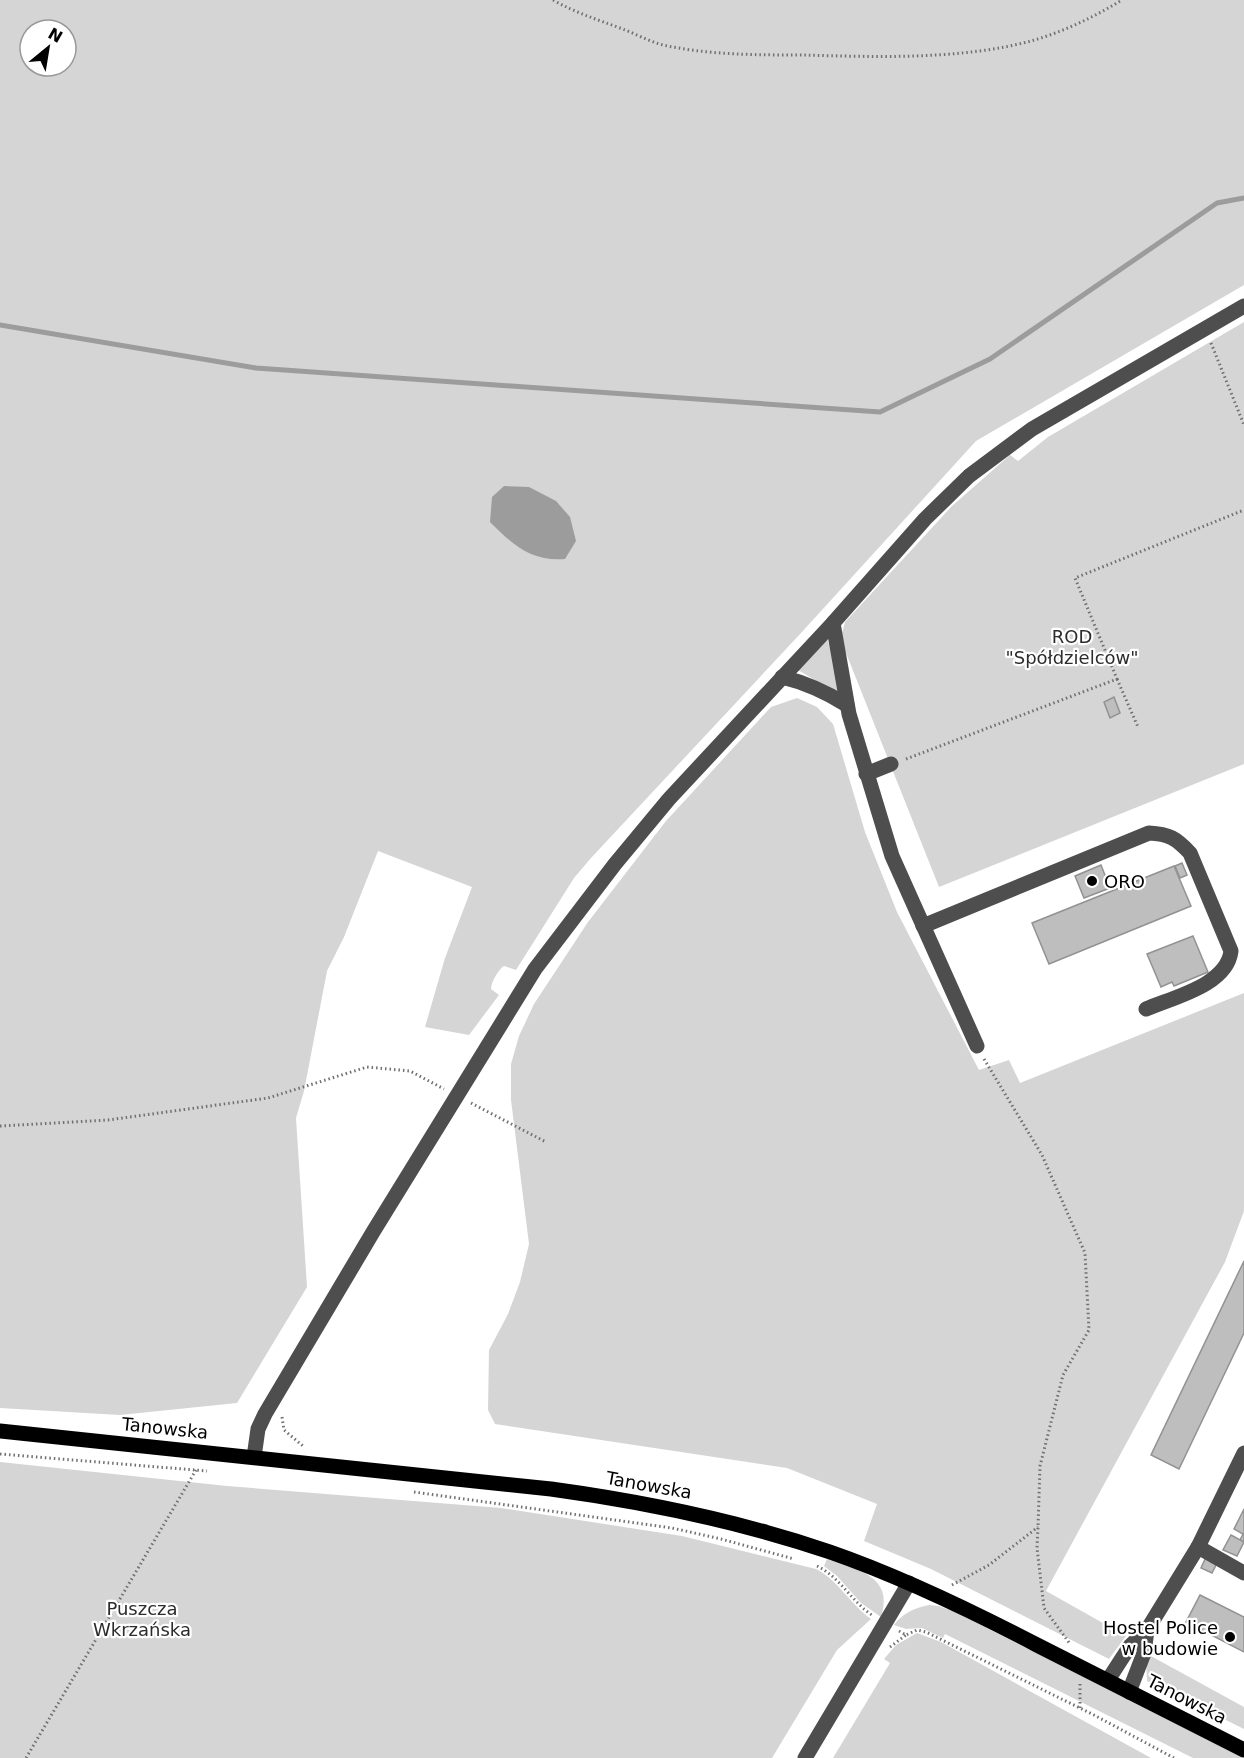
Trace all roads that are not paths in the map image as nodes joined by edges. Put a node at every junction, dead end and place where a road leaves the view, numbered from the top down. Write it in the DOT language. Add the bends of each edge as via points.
graph roads {
  1 [pos="1244,306"];
  2 [pos="833,623"];
  3 [pos="782,677"];
  4 [pos="846,705"];
  5 [pos="891,765"];
  6 [pos="866,774"];
  7 [pos="923,926"];
  8 [pos="1146,1009"];
  9 [pos="977,1046"];
  10 [pos="0,1431"];
  11 [pos="1244,1453"];
  12 [pos="255,1457"];
  13 [pos="1198,1547"];
  14 [pos="1244,1573"];
  15 [pos="909,1583"];
  16 [pos="1148,1630"];
  17 [pos="1108,1680"];
  18 [pos="1129,1692"];
  19 [pos="1244,1750"];
  20 [pos="805,1758"];
  1 -- 2 [label="street" via="1032,429 991,459 941,503"];
  2 -- 3 [label="street"];
  2 -- 4 [label="street"];
  3 -- 4 [label="street" via="825,691"];
  3 -- 12 [label="street" via="669,799 535,969 265,1414 258,1429"];
  4 -- 6 [label="street"];
  5 -- 6 [label="street"];
  6 -- 7 [label="street" via="892,856"];
  7 -- 8 [label="street" via="1149,834 1164,834 1179,841 1190,854 1231,951 1226,966 1211,981"];
  7 -- 9 [label="street"];
  10 -- 12 [label="main road, Tanowska"];
  11 -- 13 [label="street"];
  12 -- 15 [label="main road, Tanowska" via="551,1489 678,1510 785,1538"];
  13 -- 14 [label="street"];
  13 -- 16 [label="street"];
  15 -- 17 [label="main road, Tanowska"];
  15 -- 20 [label="street"];
  16 -- 17 [label="street" via="1130,1646"];
  16 -- 18 [label="street"];
  17 -- 18 [label="main road, Tanowska"];
  18 -- 19 [label="main road, Tanowska"];
}
